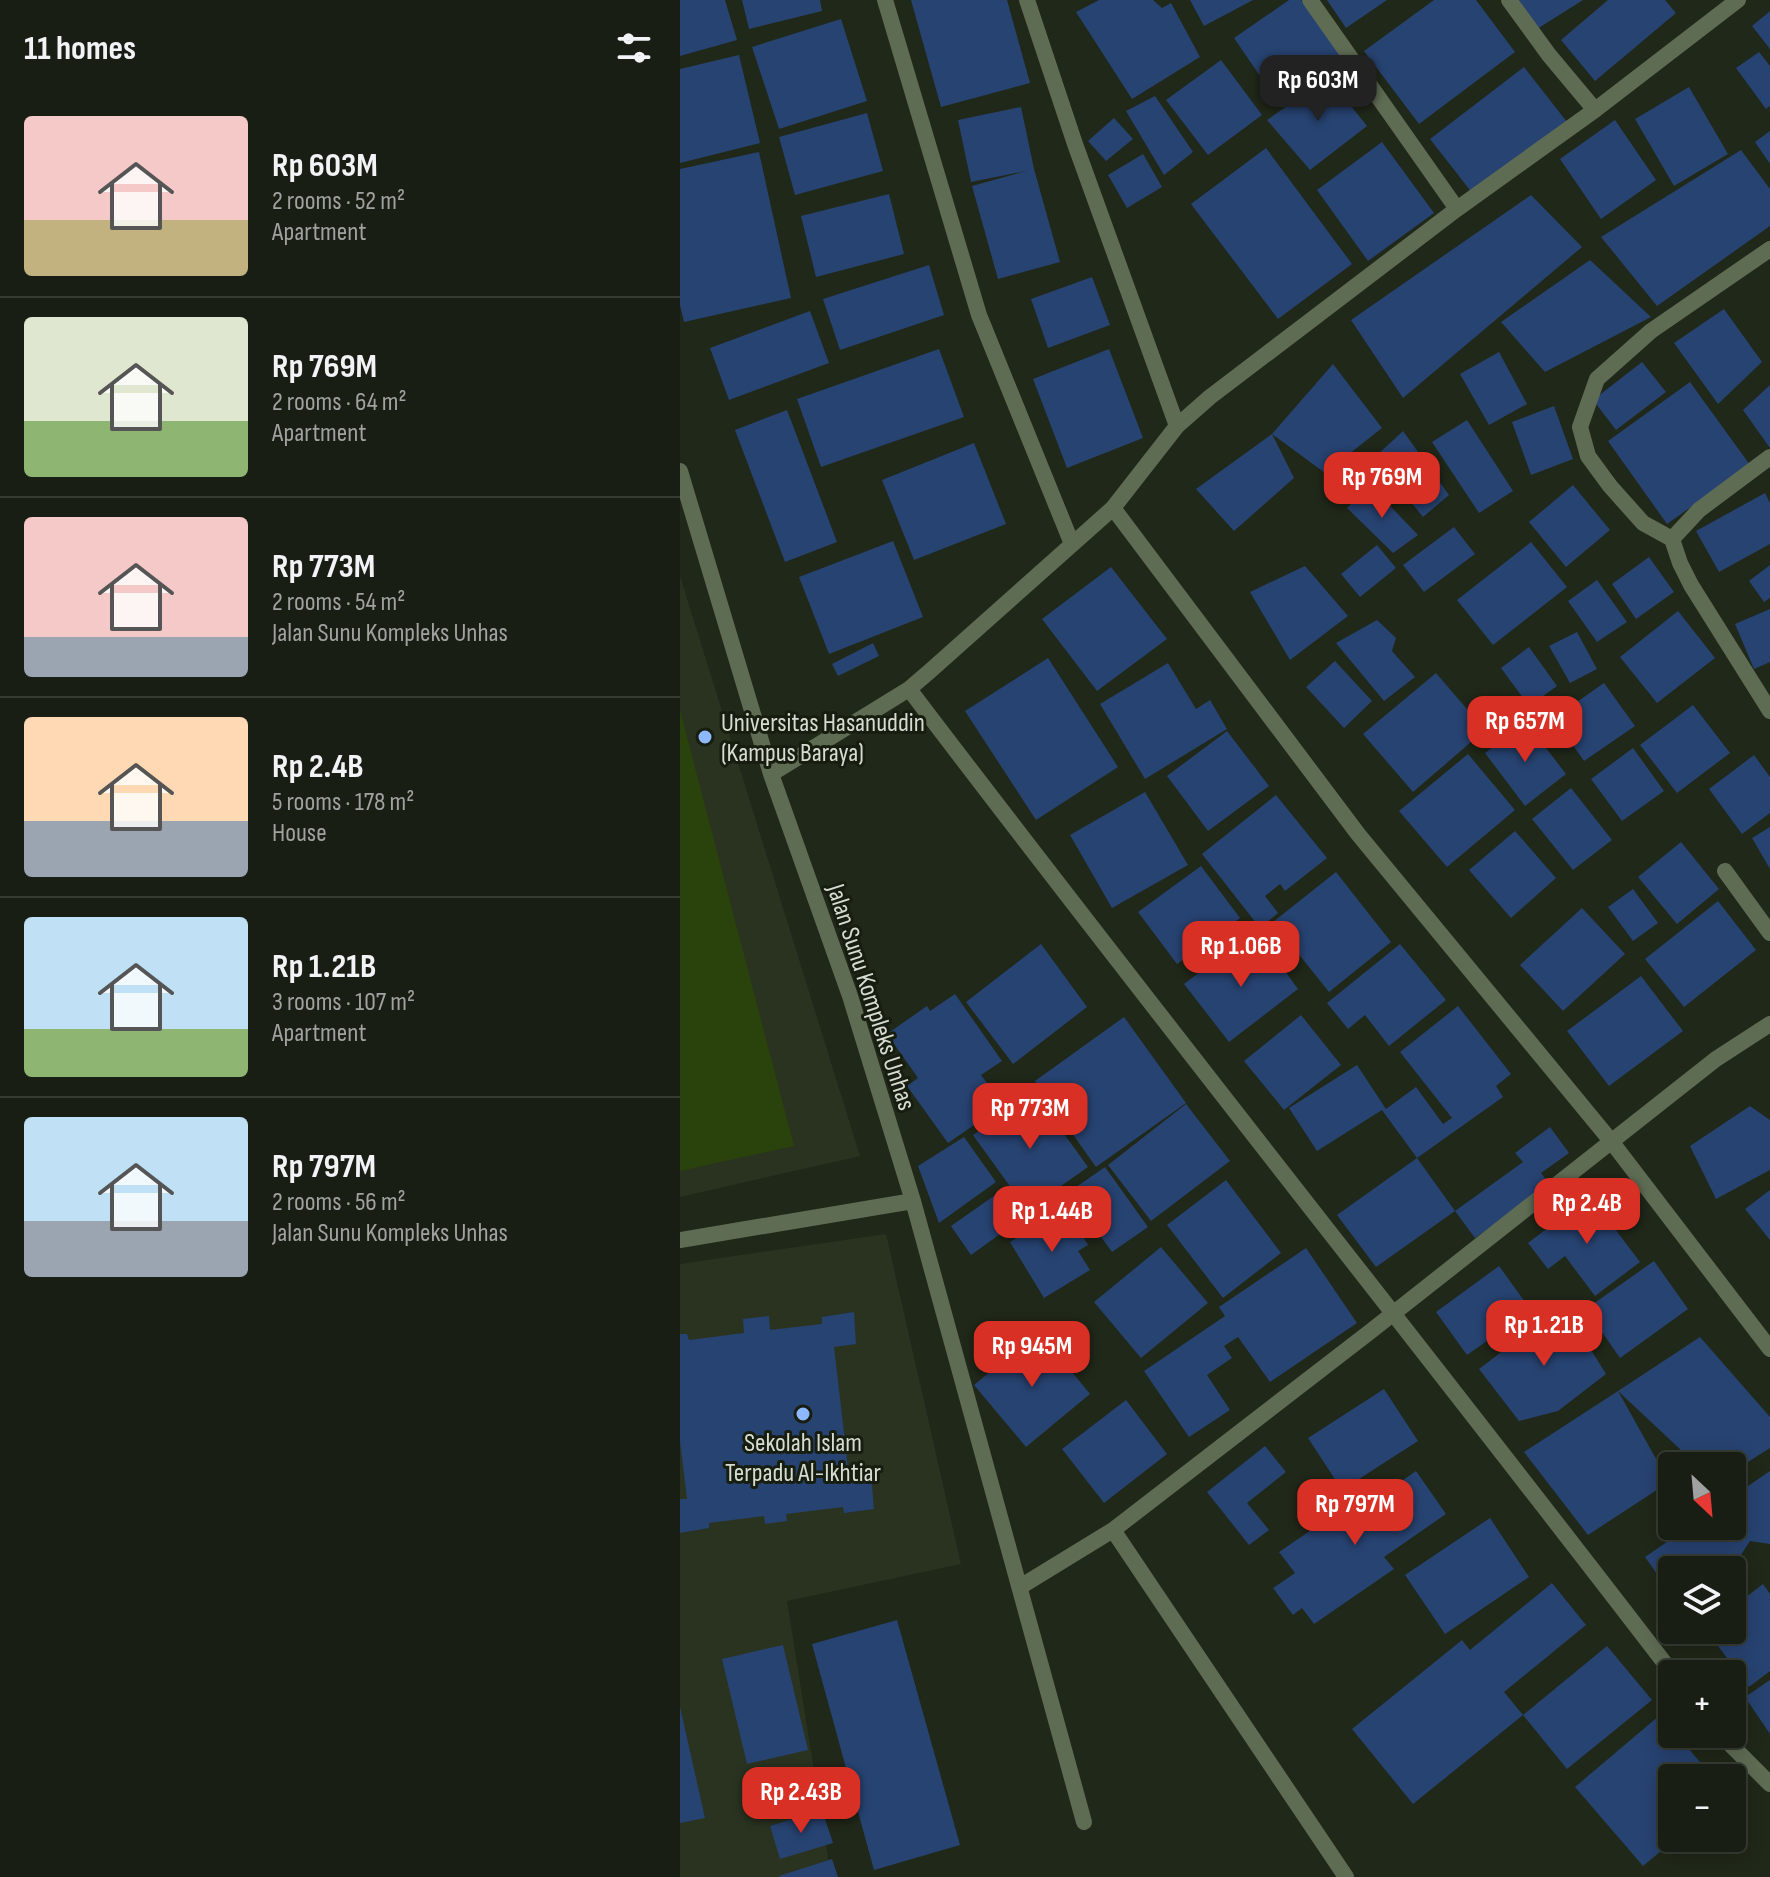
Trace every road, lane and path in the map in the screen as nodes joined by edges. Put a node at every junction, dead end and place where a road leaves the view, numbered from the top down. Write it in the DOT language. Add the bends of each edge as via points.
graph roads {
  1 [pos="885,0"];
  2 [pos="1027,0"];
  3 [pos="1310,0"];
  4 [pos="1509,0"];
  5 [pos="1738,0"];
  6 [pos="1595,110"];
  7 [pos="1457,209"];
  8 [pos="1770,249"];
  9 [pos="1177,426"];
  10 [pos="1770,457"];
  11 [pos="680,471"];
  12 [pos="1113,508"];
  13 [pos="1672,539"];
  14 [pos="1072,544"];
  15 [pos="909,689"];
  16 [pos="1770,711"];
  17 [pos="771,774"];
  18 [pos="1725,871"];
  19 [pos="1770,933"];
  20 [pos="1770,1024"];
  21 [pos="1611,1141"];
  22 [pos="913,1201"];
  23 [pos="680,1240"];
  24 [pos="1394,1311"];
  25 [pos="1770,1349"];
  26 [pos="1113,1530"];
  27 [pos="1020,1587"];
  28 [pos="1662,1660"];
  29 [pos="1734,1748"];
  30 [pos="1770,1784"];
  31 [pos="1084,1822"];
  32 [pos="1346,1877"];
  1 -- 14 [label="street" via="979,315"];
  2 -- 9 [label="street"];
  3 -- 7 [label="street"];
  4 -- 6 [label="street"];
  5 -- 6 [label="street"];
  6 -- 7 [label="street"];
  7 -- 9 [label="street"];
  8 -- 13 [label="street" via="1651,331 1597,379 1580,427 1588,456 1610,486 1643,523"];
  9 -- 12 [label="street"];
  10 -- 13 [label="street" via="1699,510"];
  11 -- 17 [label="street, Jalan Sunu Kompleks Unhas"];
  12 -- 14 [label="street"];
  12 -- 21 [label="street" via="1358,834"];
  13 -- 16 [label="street" via="1691,585"];
  14 -- 15 [label="street"];
  15 -- 17 [label="street"];
  15 -- 24 [label="street"];
  17 -- 22 [label="street, Jalan Sunu Kompleks Unhas" via="850,996"];
  18 -- 19 [label="street"];
  20 -- 21 [label="street"];
  21 -- 24 [label="street"];
  21 -- 25 [label="street"];
  22 -- 23 [label="street"];
  22 -- 27 [label="street, Jalan Sunu Kompleks Unhas"];
  24 -- 26 [label="street"];
  24 -- 28 [label="street"];
  26 -- 27 [label="street"];
  26 -- 32 [label="street"];
  27 -- 31 [label="street, Jalan Sunu Kompleks Unhas"];
  29 -- 30 [label="street"];
}
